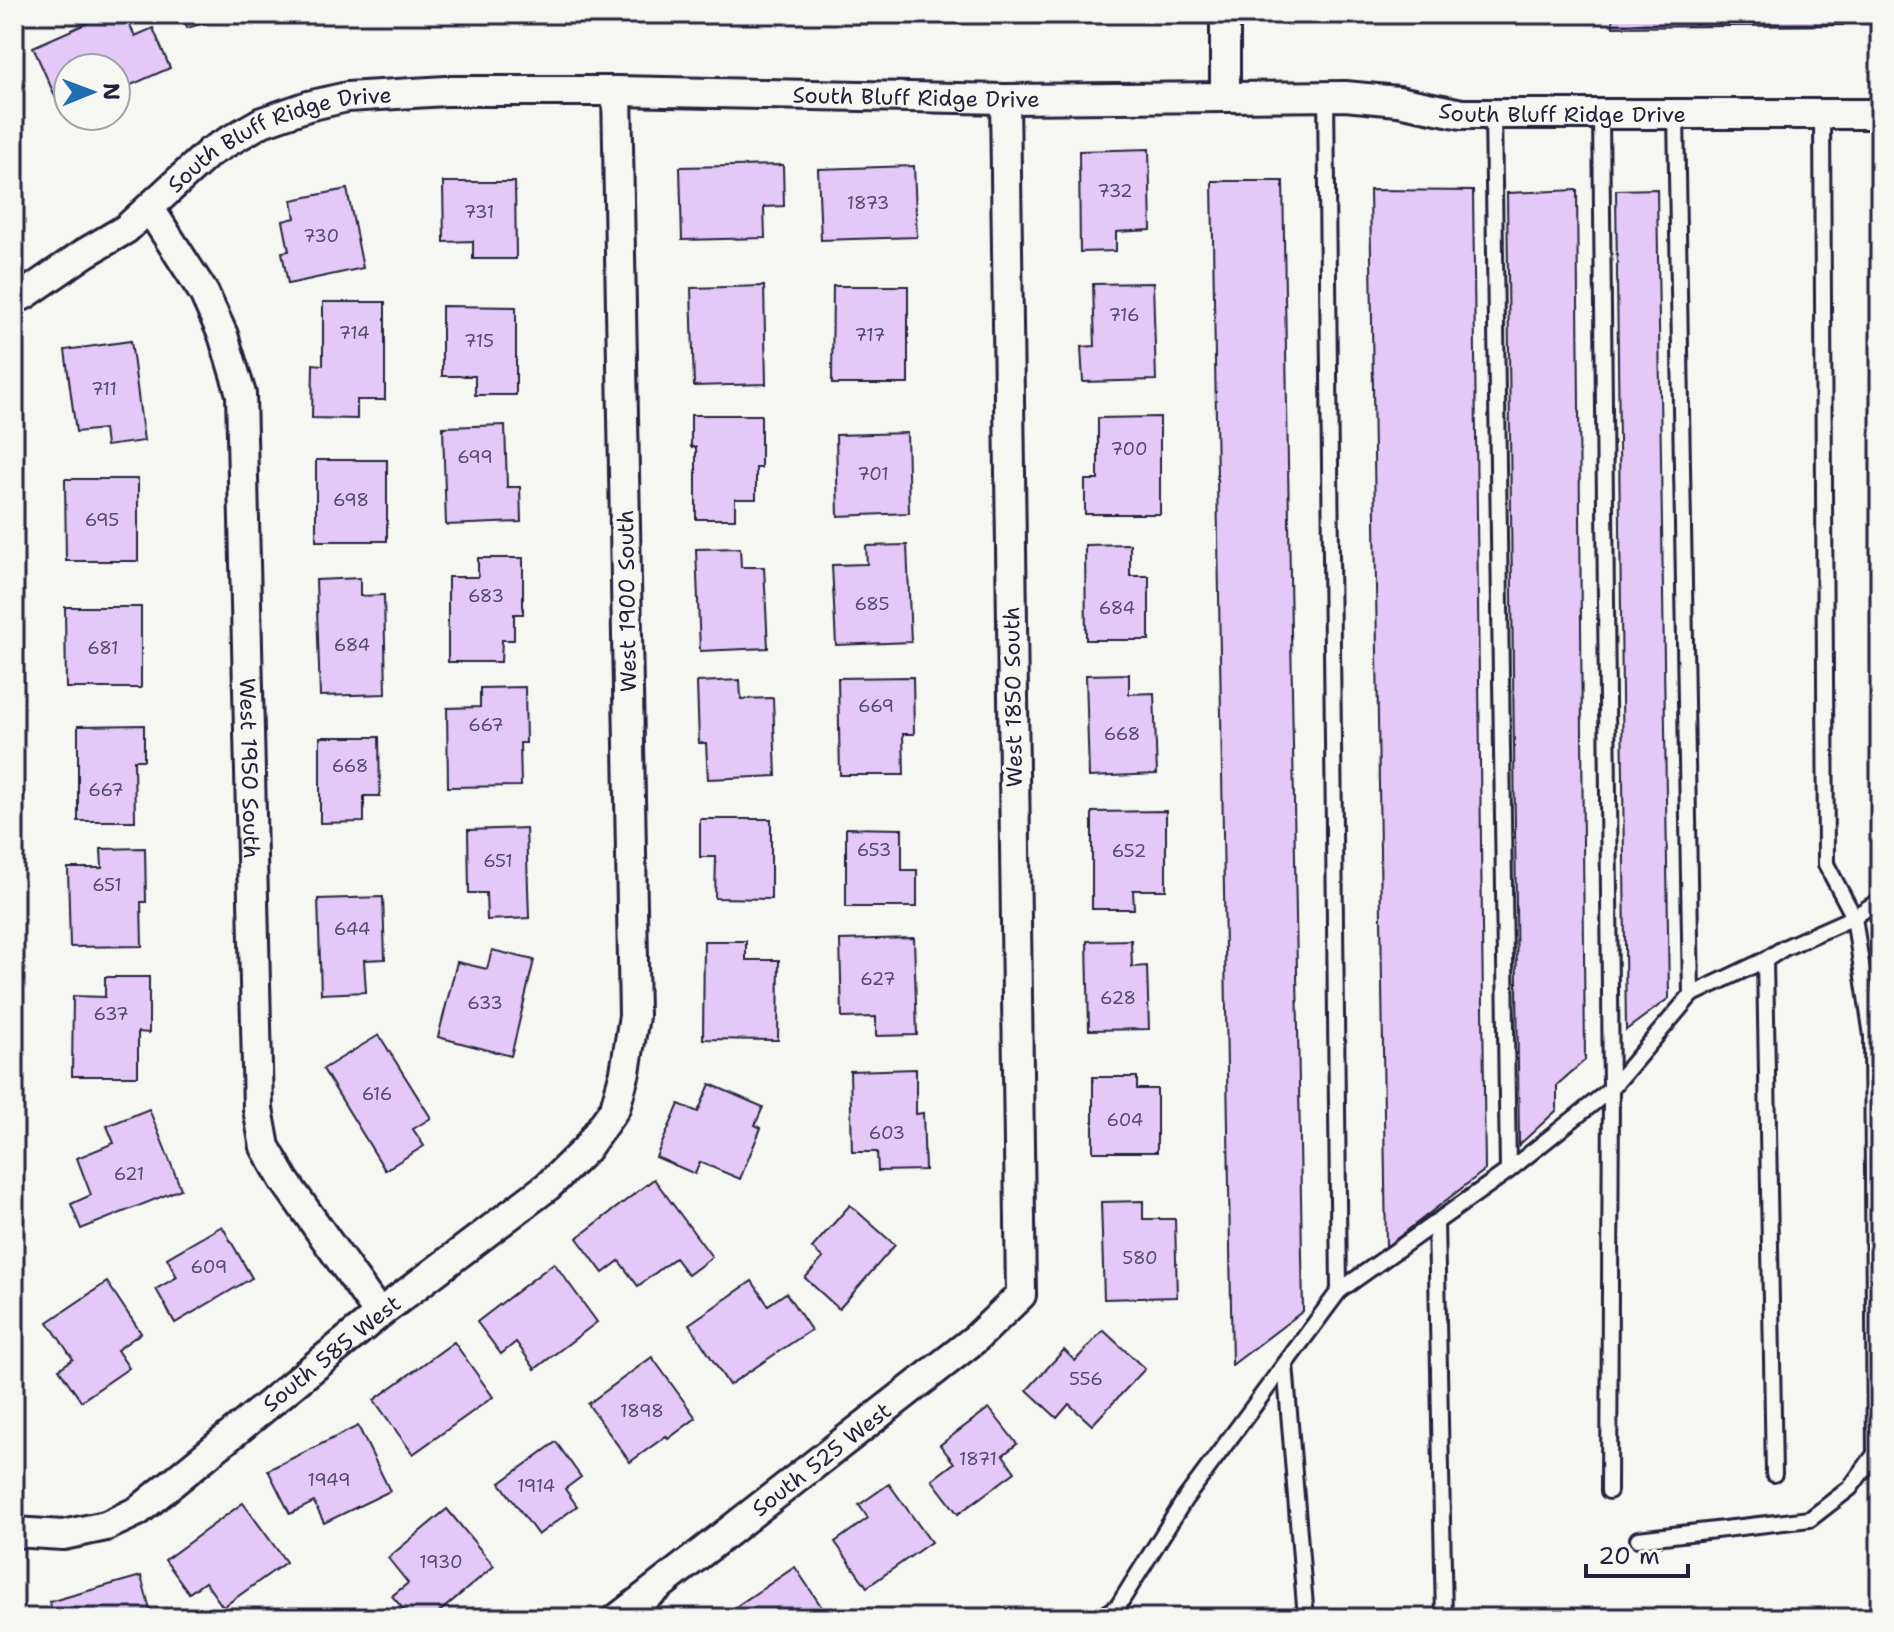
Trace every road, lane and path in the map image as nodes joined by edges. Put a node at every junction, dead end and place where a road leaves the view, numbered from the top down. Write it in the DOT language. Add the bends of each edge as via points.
graph roads {
  1 [pos="1225,14"];
  2 [pos="617,91"];
  3 [pos="1225,96"];
  4 [pos="1326,96"];
  5 [pos="1005,99"];
  6 [pos="1493,113"];
  7 [pos="1601,114"];
  8 [pos="1676,114"];
  9 [pos="1822,114"];
  10 [pos="1880,114"];
  11 [pos="150,209"];
  12 [pos="14,298"];
  13 [pos="1880,900"];
  14 [pos="1854,917"];
  15 [pos="1765,960"];
  16 [pos="1691,995"];
  17 [pos="1876,1036"];
  18 [pos="1611,1089"];
  19 [pos="615,1108"];
  20 [pos="1508,1171"];
  21 [pos="1436,1222"];
  22 [pos="1339,1291"];
  23 [pos="1021,1295"];
  24 [pos="379,1314"];
  25 [pos="1285,1364"];
  26 [pos="1774,1474"];
  27 [pos="1609,1491"];
  28 [pos="14,1532"];
  29 [pos="1638,1539"];
  30 [pos="618,1618"];
  31 [pos="1100,1618"];
  32 [pos="1306,1618"];
  33 [pos="1444,1618"];
  1 -- 3 [label="street"];
  2 -- 5 [label="street, South Bluff Ridge Drive"];
  2 -- 11 [label="street, South Bluff Ridge Drive" via="446,91 347,97 308,106 262,122 210,152"];
  2 -- 19 [label="street, West 1900 South" via="634,1016"];
  3 -- 4 [label="street, South Bluff Ridge Drive"];
  3 -- 5 [label="street, South Bluff Ridge Drive"];
  4 -- 6 [label="street, South Bluff Ridge Drive" via="1398,101 1462,114"];
  4 -- 22 [label="lane"];
  5 -- 23 [label="street, West 1850 South"];
  6 -- 7 [label="street, South Bluff Ridge Drive"];
  6 -- 20 [label="lane"];
  7 -- 8 [label="street, South Bluff Ridge Drive"];
  7 -- 18 [label="lane"];
  8 -- 9 [label="street, South Bluff Ridge Drive"];
  8 -- 16 [label="lane"];
  9 -- 10 [label="street, South Bluff Ridge Drive"];
  9 -- 14 [label="lane" via="1826,864"];
  11 -- 12 [label="street, South Bluff Ridge Drive"];
  11 -- 24 [label="street, West 1950 South" via="204,293 241,394 258,1109 265,1147"];
  13 -- 14 [label="lane"];
  14 -- 15 [label="lane"];
  14 -- 17 [label="lane"];
  15 -- 16 [label="lane"];
  15 -- 26 [label="lane"];
  16 -- 18 [label="lane"];
  17 -- 29 [label="lane" via="1875,1454 1850,1488 1810,1519"];
  18 -- 20 [label="lane"];
  18 -- 27 [label="lane"];
  19 -- 24 [label="street, South 585 West" via="586,1149 548,1186"];
  20 -- 21 [label="lane"];
  21 -- 22 [label="lane"];
  21 -- 33 [label="lane"];
  22 -- 25 [label="lane"];
  23 -- 30 [label="street, South 525 West" via="975,1339"];
  24 -- 28 [label="street, South 585 West" via="138,1511 106,1526 63,1535"];
  25 -- 31 [label="lane" via="1185,1499 1118,1606"];
  25 -- 32 [label="lane"];
}
